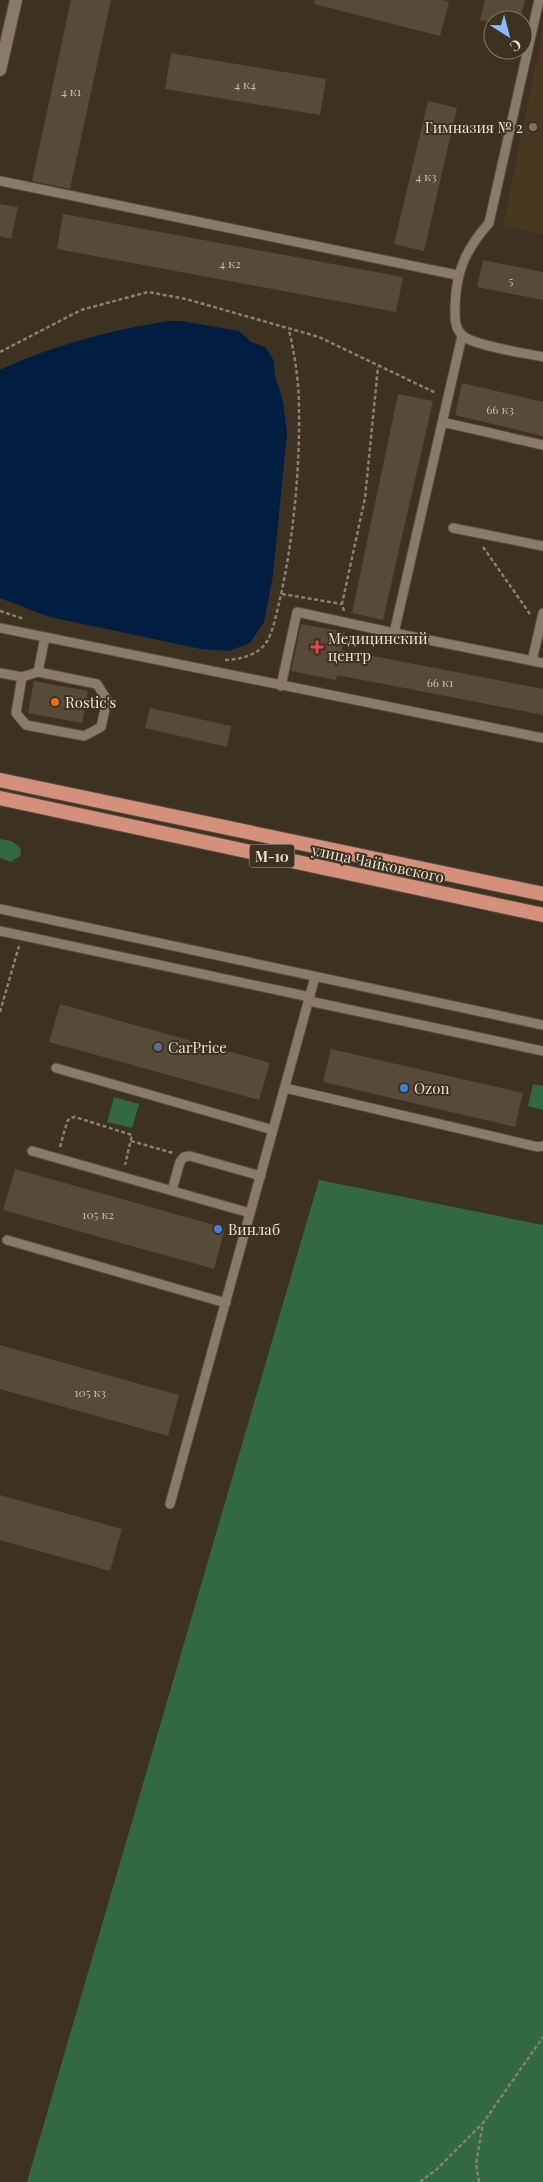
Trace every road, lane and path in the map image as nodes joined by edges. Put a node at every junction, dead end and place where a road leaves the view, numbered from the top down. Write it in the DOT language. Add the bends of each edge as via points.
graph roads {
  1 [pos="16,0"];
  2 [pos="538,0"];
  3 [pos="0,70"];
  4 [pos="0,181"];
  5 [pos="457,275"];
  6 [pos="289,330"];
  7 [pos="462,336"];
  8 [pos="0,352"];
  9 [pos="543,357"];
  10 [pos="378,367"];
  11 [pos="447,401"];
  12 [pos="442,422"];
  13 [pos="543,445"];
  14 [pos="453,528"];
  15 [pos="473,532"];
  16 [pos="543,546"];
  17 [pos="281,594"];
  18 [pos="342,604"];
  19 [pos="0,610"];
  20 [pos="543,612"];
  21 [pos="29,621"];
  22 [pos="347,622"];
  23 [pos="539,627"];
  24 [pos="0,628"];
  25 [pos="394,633"];
  26 [pos="44,637"];
  27 [pos="217,661"];
  28 [pos="532,661"];
  29 [pos="543,663"];
  30 [pos="38,672"];
  31 [pos="0,673"];
  32 [pos="22,677"];
  33 [pos="281,686"];
  34 [pos="543,738"];
  35 [pos="0,780"];
  36 [pos="0,798"];
  37 [pos="543,894"];
  38 [pos="0,910"];
  39 [pos="543,915"];
  40 [pos="0,931"];
  41 [pos="21,936"];
  42 [pos="315,977"];
  43 [pos="309,999"];
  44 [pos="0,1012"];
  45 [pos="543,1025"];
  46 [pos="543,1051"];
  47 [pos="56,1068"];
  48 [pos="285,1088"];
  49 [pos="273,1130"];
  50 [pos="131,1141"];
  51 [pos="543,1146"];
  52 [pos="32,1151"];
  53 [pos="184,1157"];
  54 [pos="57,1158"];
  55 [pos="121,1176"];
  56 [pos="261,1176"];
  57 [pos="172,1190"];
  58 [pos="250,1213"];
  59 [pos="7,1240"];
  60 [pos="226,1303"];
  61 [pos="170,1504"];
  62 [pos="543,2038"];
  63 [pos="484,2123"];
  64 [pos="420,2182"];
  65 [pos="479,2182"];
  1 -- 3 [label="street"];
  2 -- 5 [label="lane" via="489,223 476,237"];
  4 -- 5 [label="lane"];
  5 -- 7 [label="lane" via="454,316"];
  6 -- 8 [label="path" via="186,299 148,292 81,310"];
  6 -- 10 [label="path" via="319,337"];
  6 -- 17 [label="path" via="297,365 299,409 297,468"];
  7 -- 9 [label="lane" via="473,342"];
  7 -- 11 [label="lane"];
  10 -- 11 [label="path"];
  10 -- 18 [label="path" via="365,498"];
  11 -- 12 [label="lane"];
  12 -- 13 [label="lane"];
  12 -- 25 [label="lane"];
  14 -- 15 [label="lane"];
  15 -- 16 [label="lane"];
  15 -- 23 [label="path"];
  17 -- 18 [label="path"];
  17 -- 27 [label="path" via="266,642 252,655"];
  18 -- 22 [label="path"];
  19 -- 21 [label="path"];
  20 -- 23 [label="lane"];
  22 -- 25 [label="lane"];
  22 -- 33 [label="lane" via="297,612"];
  23 -- 28 [label="lane"];
  24 -- 26 [label="lane"];
  25 -- 28 [label="lane"];
  26 -- 30 [label="lane"];
  26 -- 33 [label="lane"];
  28 -- 29 [label="lane"];
  30 -- 32 [label="lane"];
  30 -- 32 [label="lane" via="97,684 107,700 101,727 84,736 26,725 16,713"];
  31 -- 32 [label="lane"];
  33 -- 34 [label="lane"];
  35 -- 37 [label="highway, улица Чайковского / М-10"];
  36 -- 39 [label="highway, улица Чайковского / М-10"];
  38 -- 42 [label="lane"];
  40 -- 41 [label="lane"];
  41 -- 43 [label="lane"];
  41 -- 44 [label="path"];
  42 -- 43 [label="lane"];
  42 -- 45 [label="lane"];
  43 -- 46 [label="lane"];
  43 -- 48 [label="lane"];
  47 -- 49 [label="lane"];
  48 -- 49 [label="lane"];
  48 -- 51 [label="lane"];
  49 -- 56 [label="lane"];
  50 -- 53 [label="path"];
  50 -- 54 [label="path" via="129,1133 70,1118"];
  50 -- 55 [label="path"];
  52 -- 54 [label="lane"];
  53 -- 56 [label="lane"];
  53 -- 57 [label="lane"];
  54 -- 55 [label="lane"];
  55 -- 57 [label="lane"];
  56 -- 58 [label="lane"];
  57 -- 58 [label="lane"];
  58 -- 60 [label="lane"];
  59 -- 60 [label="lane"];
  60 -- 61 [label="lane"];
  62 -- 63 [label="path"];
  63 -- 64 [label="path"];
  63 -- 65 [label="path" via="476,2164"];
}
